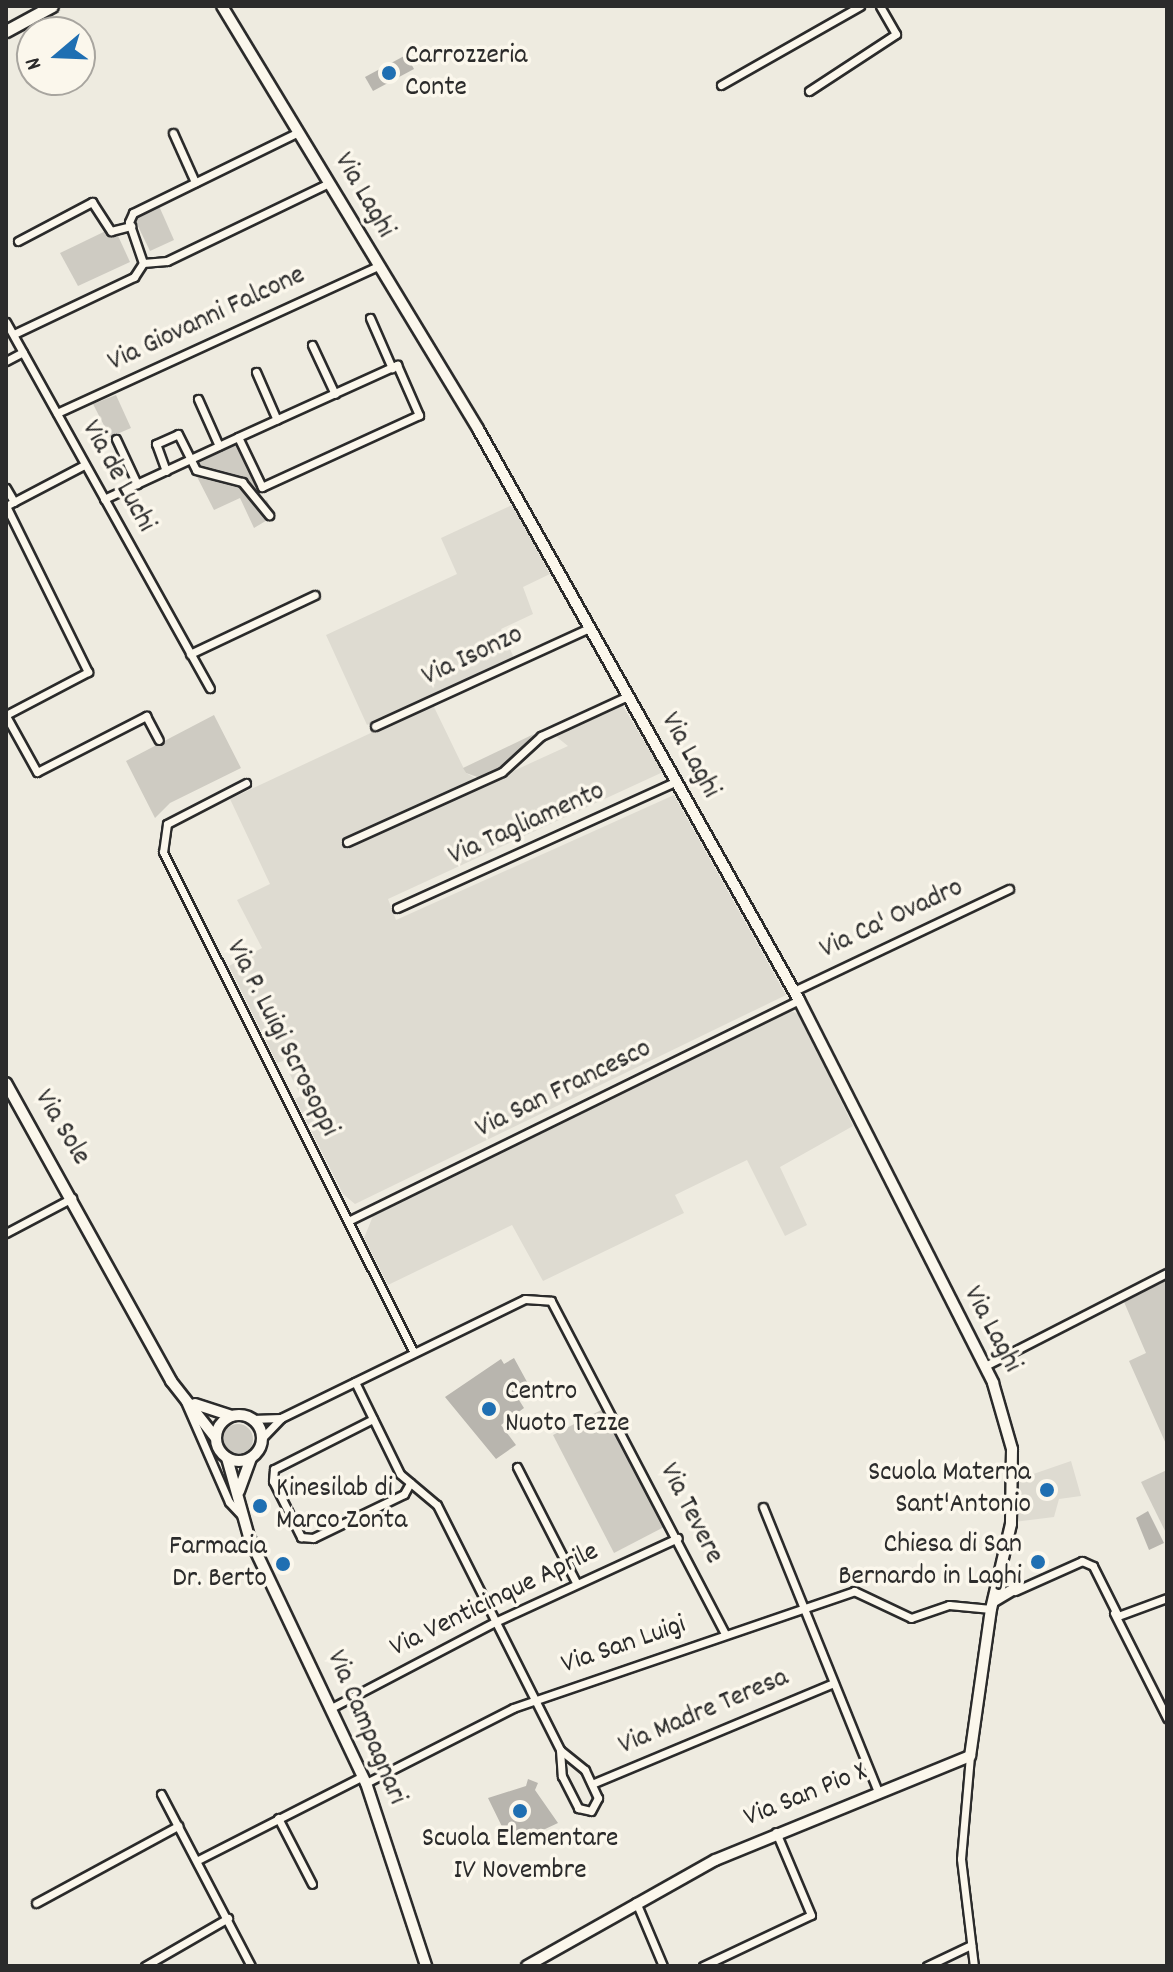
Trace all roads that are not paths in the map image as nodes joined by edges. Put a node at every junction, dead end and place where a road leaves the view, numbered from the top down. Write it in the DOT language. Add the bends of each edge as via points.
graph roads {
  1 [pos="52,6"];
  2 [pos="222,6"];
  3 [pos="860,6"];
  4 [pos="880,6"];
  5 [pos="6,31"];
  6 [pos="721,85"];
  7 [pos="809,91"];
  8 [pos="298,132"];
  9 [pos="173,133"];
  10 [pos="195,182"];
  11 [pos="329,183"];
  12 [pos="131,226"];
  13 [pos="18,241"];
  14 [pos="143,263"];
  15 [pos="376,267"];
  16 [pos="370,318"];
  17 [pos="6,322"];
  18 [pos="14,334"];
  19 [pos="312,345"];
  20 [pos="23,352"];
  21 [pos="6,361"];
  22 [pos="392,368"];
  23 [pos="256,372"];
  24 [pos="335,394"];
  25 [pos="198,399"];
  26 [pos="57,413"];
  27 [pos="277,420"];
  28 [pos="238,437"];
  29 [pos="116,439"];
  30 [pos="219,446"];
  31 [pos="190,460"];
  32 [pos="84,465"];
  33 [pos="166,471"];
  34 [pos="137,484"];
  35 [pos="6,488"];
  36 [pos="104,499"];
  37 [pos="10,504"];
  38 [pos="269,515"];
  39 [pos="315,595"];
  40 [pos="589,628"];
  41 [pos="190,654"];
  42 [pos="210,688"];
  43 [pos="628,696"];
  44 [pos="6,716"];
  45 [pos="375,726"];
  46 [pos="159,740"];
  47 [pos="675,782"];
  48 [pos="246,783"];
  49 [pos="347,842"];
  50 [pos="1009,889"];
  51 [pos="397,908"];
  52 [pos="796,995"];
  53 [pos="6,1083"];
  54 [pos="74,1197"];
  55 [pos="348,1221"];
  56 [pos="6,1233"];
  57 [pos="1167,1273"];
  58 [pos="414,1353"];
  59 [pos="985,1366"];
  60 [pos="355,1382"];
  61 [pos="182,1393"];
  62 [pos="192,1403"];
  63 [pos="231,1416"];
  64 [pos="281,1418"];
  65 [pos="252,1419"];
  66 [pos="373,1419"];
  67 [pos="215,1437"];
  68 [pos="262,1438"];
  69 [pos="227,1458"];
  70 [pos="251,1458"];
  71 [pos="517,1467"];
  72 [pos="410,1483"];
  73 [pos="238,1497"];
  74 [pos="763,1507"];
  75 [pos="242,1516"];
  76 [pos="678,1538"];
  77 [pos="1006,1583"];
  78 [pos="577,1584"];
  79 [pos="1167,1598"];
  80 [pos="992,1605"];
  81 [pos="803,1607"];
  82 [pos="1114,1611"];
  83 [pos="495,1622"];
  84 [pos="725,1634"];
  85 [pos="833,1683"];
  86 [pos="535,1701"];
  87 [pos="333,1707"];
  88 [pos="1167,1718"];
  89 [pos="560,1750"];
  90 [pos="970,1756"];
  91 [pos="365,1779"];
  92 [pos="592,1784"];
  93 [pos="878,1792"];
  94 [pos="161,1794"];
  95 [pos="278,1818"];
  96 [pos="178,1826"];
  97 [pos="776,1832"];
  98 [pos="198,1860"];
  99 [pos="312,1884"];
  100 [pos="636,1902"];
  101 [pos="36,1903"];
  102 [pos="228,1918"];
  103 [pos="971,1945"];
  104 [pos="145,1966"];
  105 [pos="251,1966"];
  106 [pos="426,1966"];
  107 [pos="527,1966"];
  108 [pos="663,1966"];
  109 [pos="703,1966"];
  110 [pos="927,1966"];
  111 [pos="974,1966"];
  1 -- 5 [label="main road"];
  2 -- 8 [label="street, Via Laghi"];
  3 -- 6 [label="street"];
  4 -- 7 [label="street" via="893,38"];
  8 -- 10 [label="street"];
  8 -- 11 [label="street, Via Laghi"];
  9 -- 10 [label="street"];
  10 -- 12 [label="street" via="136,210"];
  11 -- 14 [label="street" via="167,261"];
  11 -- 15 [label="street, Via Laghi"];
  12 -- 13 [label="street" via="111,231 92,202"];
  12 -- 14 [label="street"];
  14 -- 18 [label="street" via="134,277"];
  15 -- 26 [label="street, Via Giovanni Falcone"];
  15 -- 40 [label="street, Via Laghi" via="404,302"];
  16 -- 22 [label="street"];
  17 -- 18 [label="street, Via de Luchi"];
  18 -- 20 [label="street, Via de Luchi"];
  19 -- 24 [label="street"];
  20 -- 21 [label="street"];
  20 -- 26 [label="street, Via de Luchi"];
  22 -- 24 [label="street"];
  22 -- 28 [label="street" via="397,365 419,415 262,487"];
  23 -- 27 [label="street"];
  24 -- 27 [label="street"];
  25 -- 30 [label="street"];
  26 -- 32 [label="street, Via de Luchi"];
  27 -- 28 [label="street"];
  28 -- 30 [label="street"];
  29 -- 34 [label="street"];
  30 -- 31 [label="street"];
  31 -- 33 [label="street"];
  31 -- 33 [label="street" via="178,434 156,444"];
  31 -- 38 [label="street" via="196,470 246,486"];
  32 -- 36 [label="street, Via de Luchi"];
  32 -- 37 [label="street"];
  33 -- 34 [label="street"];
  34 -- 36 [label="street"];
  35 -- 37 [label="street"];
  36 -- 41 [label="street, Via de Luchi"];
  37 -- 44 [label="street" via="88,672"];
  39 -- 41 [label="street"];
  40 -- 43 [label="street, Via Laghi"];
  40 -- 45 [label="street, Via Isonzo"];
  41 -- 42 [label="street, Via de Luchi"];
  43 -- 47 [label="street, Via Laghi"];
  43 -- 49 [label="street" via="541,736 502,772"];
  44 -- 46 [label="street" via="37,772 146,716"];
  47 -- 51 [label="street, Via Tagliamento"];
  47 -- 52 [label="street, Via Laghi"];
  48 -- 55 [label="street, Via P. Luigi Scrosoppi" via="167,824 163,852"];
  50 -- 52 [label="street, Via Ca' Ovadro"];
  52 -- 55 [label="street, Via San Francesco"];
  52 -- 59 [label="street, Via Laghi"];
  53 -- 54 [label="street, Via Sole"];
  54 -- 56 [label="street"];
  54 -- 61 [label="street, Via Campagnari"];
  55 -- 58 [label="street, Via P. Luigi Scrosoppi"];
  57 -- 59 [label="street"];
  58 -- 60 [label="street"];
  58 -- 76 [label="street, Via Tevere" via="538,1296 561,1315"];
  59 -- 77 [label="street, Via Laghi" via="1012,1449"];
  60 -- 64 [label="street"];
  60 -- 66 [label="street, Via Madre Teresa"];
  61 -- 62 [label="street, Via Campagnari"];
  61 -- 75 [label="street, Via Campagnari" via="203,1448"];
  62 -- 63 [label="street, Via Campagnari"];
  62 -- 67 [label="street, Via Campagnari"];
  63 -- 65 [label="street"];
  63 -- 67 [label="street"];
  64 -- 65 [label="street"];
  64 -- 68 [label="street"];
  65 -- 68 [label="street"];
  66 -- 72 [label="street, Via Madre Teresa"];
  66 -- 72 [label="street" via="274,1469 273,1481 301,1537 313,1538 404,1494"];
  67 -- 69 [label="street"];
  68 -- 70 [label="street"];
  69 -- 70 [label="street"];
  69 -- 73 [label="street, Via Campagnari"];
  70 -- 73 [label="street"];
  71 -- 78 [label="street"];
  72 -- 83 [label="street, Via Madre Teresa" via="437,1505"];
  73 -- 75 [label="street, Via Campagnari"];
  74 -- 81 [label="street"];
  75 -- 87 [label="street, Via Campagnari"];
  76 -- 78 [label="street, Via Venticinque Aprile"];
  76 -- 84 [label="street, Via Tevere"];
  77 -- 80 [label="street"];
  77 -- 82 [label="street" via="1028,1586 1088,1561"];
  78 -- 83 [label="street, Via Venticinque Aprile"];
  79 -- 82 [label="street" via="1125,1615"];
  80 -- 81 [label="street, Via San Luigi" via="949,1605 911,1618 854,1591"];
  80 -- 90 [label="street"];
  81 -- 84 [label="street, Via San Luigi"];
  81 -- 85 [label="street"];
  82 -- 88 [label="street"];
  83 -- 86 [label="street, Via Madre Teresa"];
  83 -- 87 [label="street, Via Venticinque Aprile"];
  84 -- 86 [label="street, Via San Luigi"];
  85 -- 92 [label="street, Via Madre Teresa"];
  85 -- 93 [label="street"];
  86 -- 89 [label="street, Via Madre Teresa"];
  86 -- 91 [label="street, Via San Luigi"];
  87 -- 91 [label="street, Via Campagnari"];
  89 -- 92 [label="street, Via Madre Teresa" via="579,1761"];
  89 -- 92 [label="street, Via Madre Teresa" via="562,1776 583,1812 598,1802"];
  90 -- 93 [label="street, Via San Pio X"];
  90 -- 103 [label="street" via="961,1859"];
  91 -- 95 [label="street, Via San Luigi"];
  91 -- 106 [label="street, Via Campagnari"];
  93 -- 97 [label="street, Via San Pio X"];
  94 -- 96 [label="street"];
  95 -- 98 [label="street, Via San Luigi"];
  95 -- 99 [label="street"];
  96 -- 98 [label="street"];
  96 -- 101 [label="street"];
  97 -- 100 [label="street, Via San Pio X"];
  97 -- 109 [label="street" via="811,1915"];
  98 -- 102 [label="street"];
  100 -- 107 [label="street, Via San Pio X"];
  100 -- 108 [label="street"];
  102 -- 104 [label="street"];
  102 -- 105 [label="street"];
  103 -- 110 [label="street"];
  103 -- 111 [label="street"];
}
